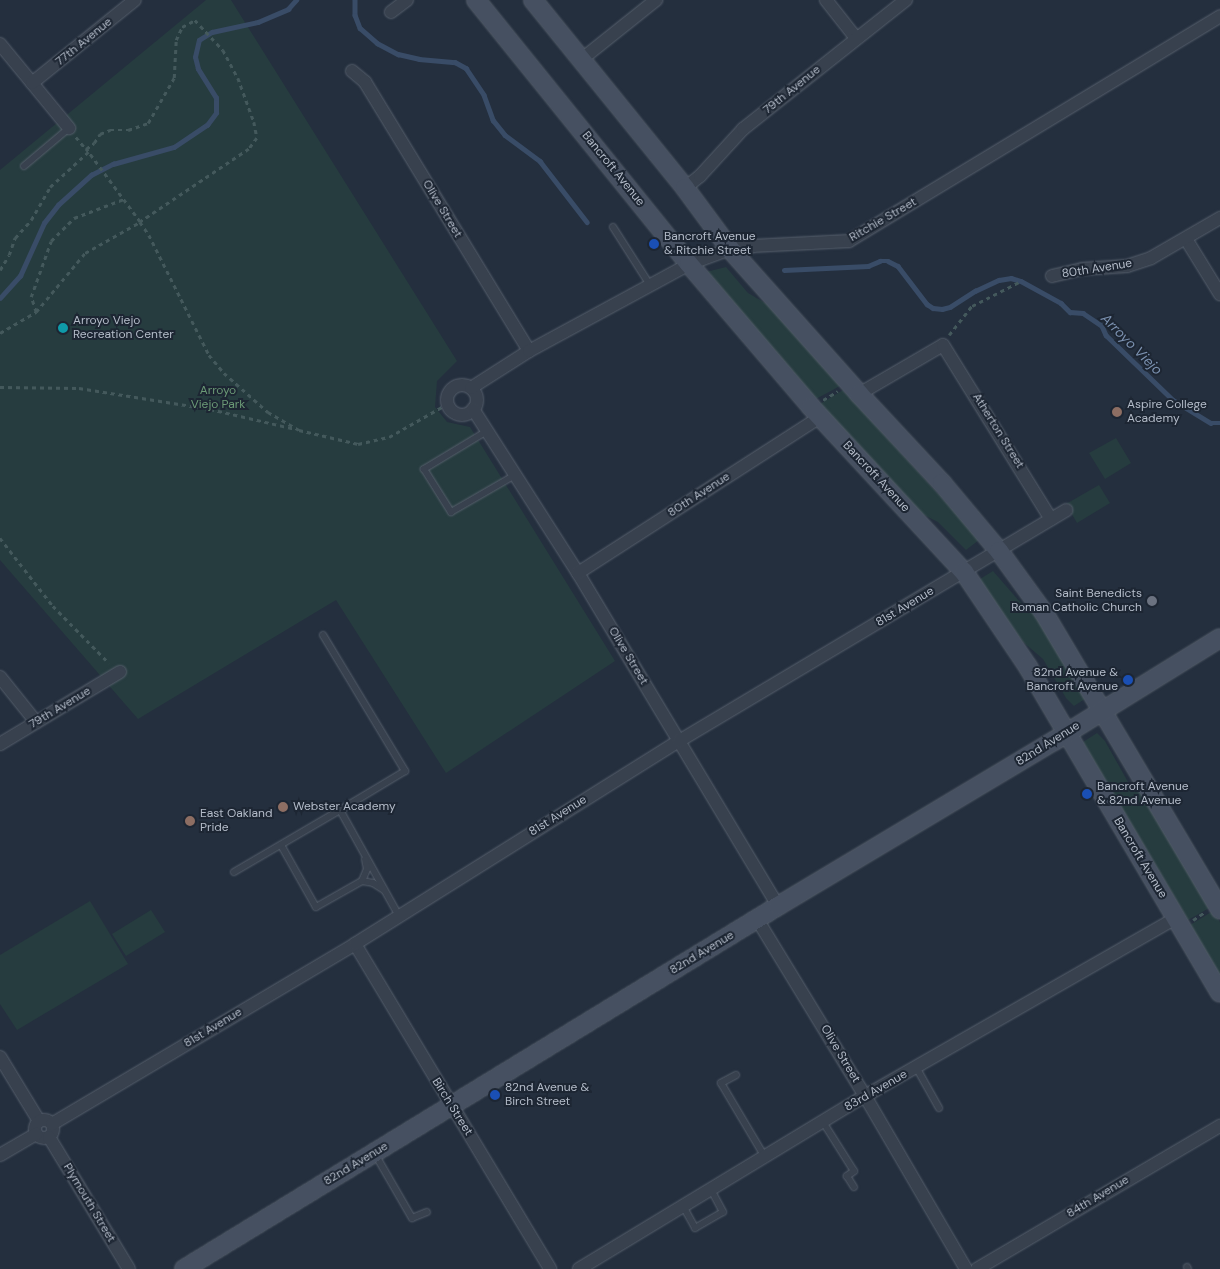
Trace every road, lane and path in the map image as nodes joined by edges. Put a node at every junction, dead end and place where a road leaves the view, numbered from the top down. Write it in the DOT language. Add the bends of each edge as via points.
graph roads {
  1 [pos="134,0"];
  2 [pos="407,0"];
  3 [pos="476,0"];
  4 [pos="534,0"];
  5 [pos="656,0"];
  6 [pos="826,0"];
  7 [pos="906,0"];
  8 [pos="391,12"];
  9 [pos="1220,16"];
  10 [pos="856,38"];
  11 [pos="2,51"];
  12 [pos="582,59"];
  13 [pos="352,71"];
  14 [pos="32,83"];
  15 [pos="69,128"];
  16 [pos="87,150"];
  17 [pos="24,166"];
  18 [pos="685,188"];
  19 [pos="125,199"];
  20 [pos="1220,218"];
  21 [pos="140,222"];
  22 [pos="613,228"];
  23 [pos="1186,239"];
  24 [pos="730,249"];
  25 [pos="690,264"];
  26 [pos="0,270"];
  27 [pos="1052,276"];
  28 [pos="1021,281"];
  29 [pos="650,285"];
  30 [pos="1220,294"];
  31 [pos="36,312"];
  32 [pos="0,332"];
  33 [pos="943,345"];
  34 [pos="529,351"];
  35 [pos="0,387"];
  36 [pos="470,388"];
  37 [pos="855,389"];
  38 [pos="447,404"];
  39 [pos="473,409"];
  40 [pos="815,412"];
  41 [pos="299,430"];
  42 [pos="487,431"];
  43 [pos="515,475"];
  44 [pos="1066,510"];
  45 [pos="1051,519"];
  46 [pos="0,538"];
  47 [pos="999,551"];
  48 [pos="578,572"];
  49 [pos="964,572"];
  50 [pos="323,636"];
  51 [pos="1220,638"];
  52 [pos="120,672"];
  53 [pos="0,678"];
  54 [pos="1102,710"];
  55 [pos="36,722"];
  56 [pos="1066,733"];
  57 [pos="680,741"];
  58 [pos="0,744"];
  59 [pos="340,810"];
  60 [pos="281,845"];
  61 [pos="361,845"];
  62 [pos="234,872"];
  63 [pos="362,881"];
  64 [pos="386,892"];
  65 [pos="1217,900"];
  66 [pos="778,906"];
  67 [pos="398,916"];
  68 [pos="757,919"];
  69 [pos="1178,922"];
  70 [pos="355,944"];
  71 [pos="1220,993"];
  72 [pos="0,1057"];
  73 [pos="916,1068"];
  74 [pos="736,1075"];
  75 [pos="865,1096"];
  76 [pos="451,1106"];
  77 [pos="938,1108"];
  78 [pos="39,1121"];
  79 [pos="823,1122"];
  80 [pos="52,1124"];
  81 [pos="1220,1126"];
  82 [pos="36,1134"];
  83 [pos="49,1137"];
  84 [pos="375,1153"];
  85 [pos="0,1156"];
  86 [pos="765,1157"];
  87 [pos="854,1187"];
  88 [pos="711,1189"];
  89 [pos="682,1206"];
  90 [pos="427,1212"];
  91 [pos="129,1269"];
  92 [pos="184,1269"];
  93 [pos="550,1269"];
  94 [pos="579,1269"];
  95 [pos="966,1269"];
  96 [pos="977,1269"];
  1 -- 14 [label="street, 77th Avenue"];
  2 -- 8 [label="street"];
  3 -- 25 [label="main road, Bancroft Avenue"];
  4 -- 12 [label="main road"];
  5 -- 12 [label="street"];
  6 -- 10 [label="street"];
  7 -- 10 [label="street, 79th Avenue"];
  9 -- 24 [label="street, Ritchie Street" via="849,242"];
  10 -- 18 [label="street, 79th Avenue" via="743,129"];
  11 -- 14 [label="street"];
  12 -- 18 [label="main road"];
  13 -- 34 [label="street, Olive Street" via="365,82"];
  14 -- 15 [label="street"];
  15 -- 16 [label="path"];
  15 -- 17 [label="lane"];
  16 -- 19 [label="path"];
  16 -- 21 [label="path" via="100,134 148,123 174,78 176,40 182,27 195,20 223,50 247,101 257,138 242,154"];
  16 -- 26 [label="path" via="50,187 31,220 15,238"];
  18 -- 24 [label="main road"];
  19 -- 21 [label="path"];
  19 -- 31 [label="path" via="74,218 52,242 31,297"];
  20 -- 23 [label="street, 80th Avenue"];
  21 -- 31 [label="path" via="85,253"];
  21 -- 41 [label="path" via="209,355 224,374 268,412"];
  22 -- 29 [label="lane"];
  23 -- 27 [label="street, 80th Avenue" via="1151,258 1127,266 1082,269"];
  23 -- 30 [label="street"];
  24 -- 25 [label="street, Ritchie Street"];
  24 -- 37 [label="main road"];
  25 -- 29 [label="street, Ritchie Street"];
  25 -- 40 [label="main road, Bancroft Avenue"];
  28 -- 33 [label="path" via="972,306 953,327"];
  29 -- 34 [label="street, Ritchie Street"];
  31 -- 32 [label="path"];
  33 -- 37 [label="street"];
  33 -- 45 [label="street, Atherton Street"];
  34 -- 36 [label="street, Ritchie Street"];
  35 -- 41 [label="path" via="79,388 210,409"];
  36 -- 38 [label="street" via="465,385 453,388 447,396"];
  36 -- 39 [label="street" via="476,397"];
  37 -- 40 [label="path"];
  37 -- 47 [label="main road" via="942,483"];
  38 -- 39 [label="street" via="456,414"];
  38 -- 41 [label="path" via="389,437 358,444"];
  39 -- 42 [label="street, Olive Street"];
  40 -- 48 [label="street, 80th Avenue"];
  40 -- 49 [label="main road, Bancroft Avenue"];
  42 -- 43 [label="street, Olive Street"];
  42 -- 43 [label="lane" via="424,469 451,512"];
  43 -- 48 [label="street, Olive Street"];
  44 -- 45 [label="street, 81st Avenue"];
  45 -- 47 [label="street, 81st Avenue"];
  46 -- 52 [label="path" via="54,606 100,657"];
  47 -- 49 [label="street, 81st Avenue"];
  47 -- 54 [label="main road" via="1044,613"];
  48 -- 57 [label="street, Olive Street"];
  49 -- 56 [label="main road, Bancroft Avenue" via="1028,667"];
  49 -- 57 [label="street, 81st Avenue"];
  50 -- 59 [label="lane" via="405,771"];
  51 -- 54 [label="main road, 82nd Avenue"];
  52 -- 55 [label="street, 79th Avenue"];
  53 -- 55 [label="street"];
  54 -- 56 [label="main road, 82nd Avenue"];
  54 -- 65 [label="main road"];
  55 -- 58 [label="street, 79th Avenue"];
  56 -- 66 [label="main road, 82nd Avenue"];
  56 -- 69 [label="main road, Bancroft Avenue"];
  57 -- 66 [label="street, Olive Street"];
  57 -- 67 [label="street, 81st Avenue"];
  59 -- 60 [label="lane"];
  59 -- 61 [label="lane"];
  60 -- 62 [label="lane"];
  60 -- 63 [label="lane" via="316,907"];
  61 -- 63 [label="lane" via="367,862"];
  61 -- 64 [label="lane"];
  63 -- 64 [label="lane" via="373,883"];
  64 -- 67 [label="lane"];
  65 -- 69 [label="path"];
  66 -- 68 [label="main road, 82nd Avenue"];
  67 -- 70 [label="street, 81st Avenue"];
  68 -- 75 [label="street, Olive Street"];
  68 -- 76 [label="main road, 82nd Avenue"];
  69 -- 71 [label="main road, Bancroft Avenue"];
  69 -- 73 [label="street, 83rd Avenue"];
  70 -- 76 [label="street, Birch Street"];
  70 -- 80 [label="street, 81st Avenue"];
  72 -- 78 [label="street"];
  73 -- 75 [label="street, 83rd Avenue"];
  73 -- 77 [label="lane"];
  74 -- 86 [label="lane" via="721,1083"];
  75 -- 79 [label="street, 83rd Avenue"];
  75 -- 95 [label="street, Olive Street"];
  76 -- 84 [label="main road, 82nd Avenue"];
  76 -- 93 [label="street, Birch Street"];
  78 -- 80 [label="street" via="46,1120"];
  78 -- 82 [label="street" via="35,1127"];
  79 -- 86 [label="street, 83rd Avenue"];
  79 -- 87 [label="lane" via="854,1171 847,1176"];
  80 -- 83 [label="street" via="53,1131"];
  81 -- 96 [label="street, 84th Avenue"];
  82 -- 83 [label="street" via="41,1138"];
  82 -- 85 [label="street"];
  83 -- 91 [label="street, Plymouth Street"];
  84 -- 90 [label="lane" via="412,1218"];
  84 -- 92 [label="main road, 82nd Avenue"];
  86 -- 88 [label="street, 83rd Avenue"];
  88 -- 89 [label="street, 83rd Avenue"];
  88 -- 89 [label="lane" via="723,1212 694,1228"];
  89 -- 94 [label="street, 83rd Avenue"];
}
